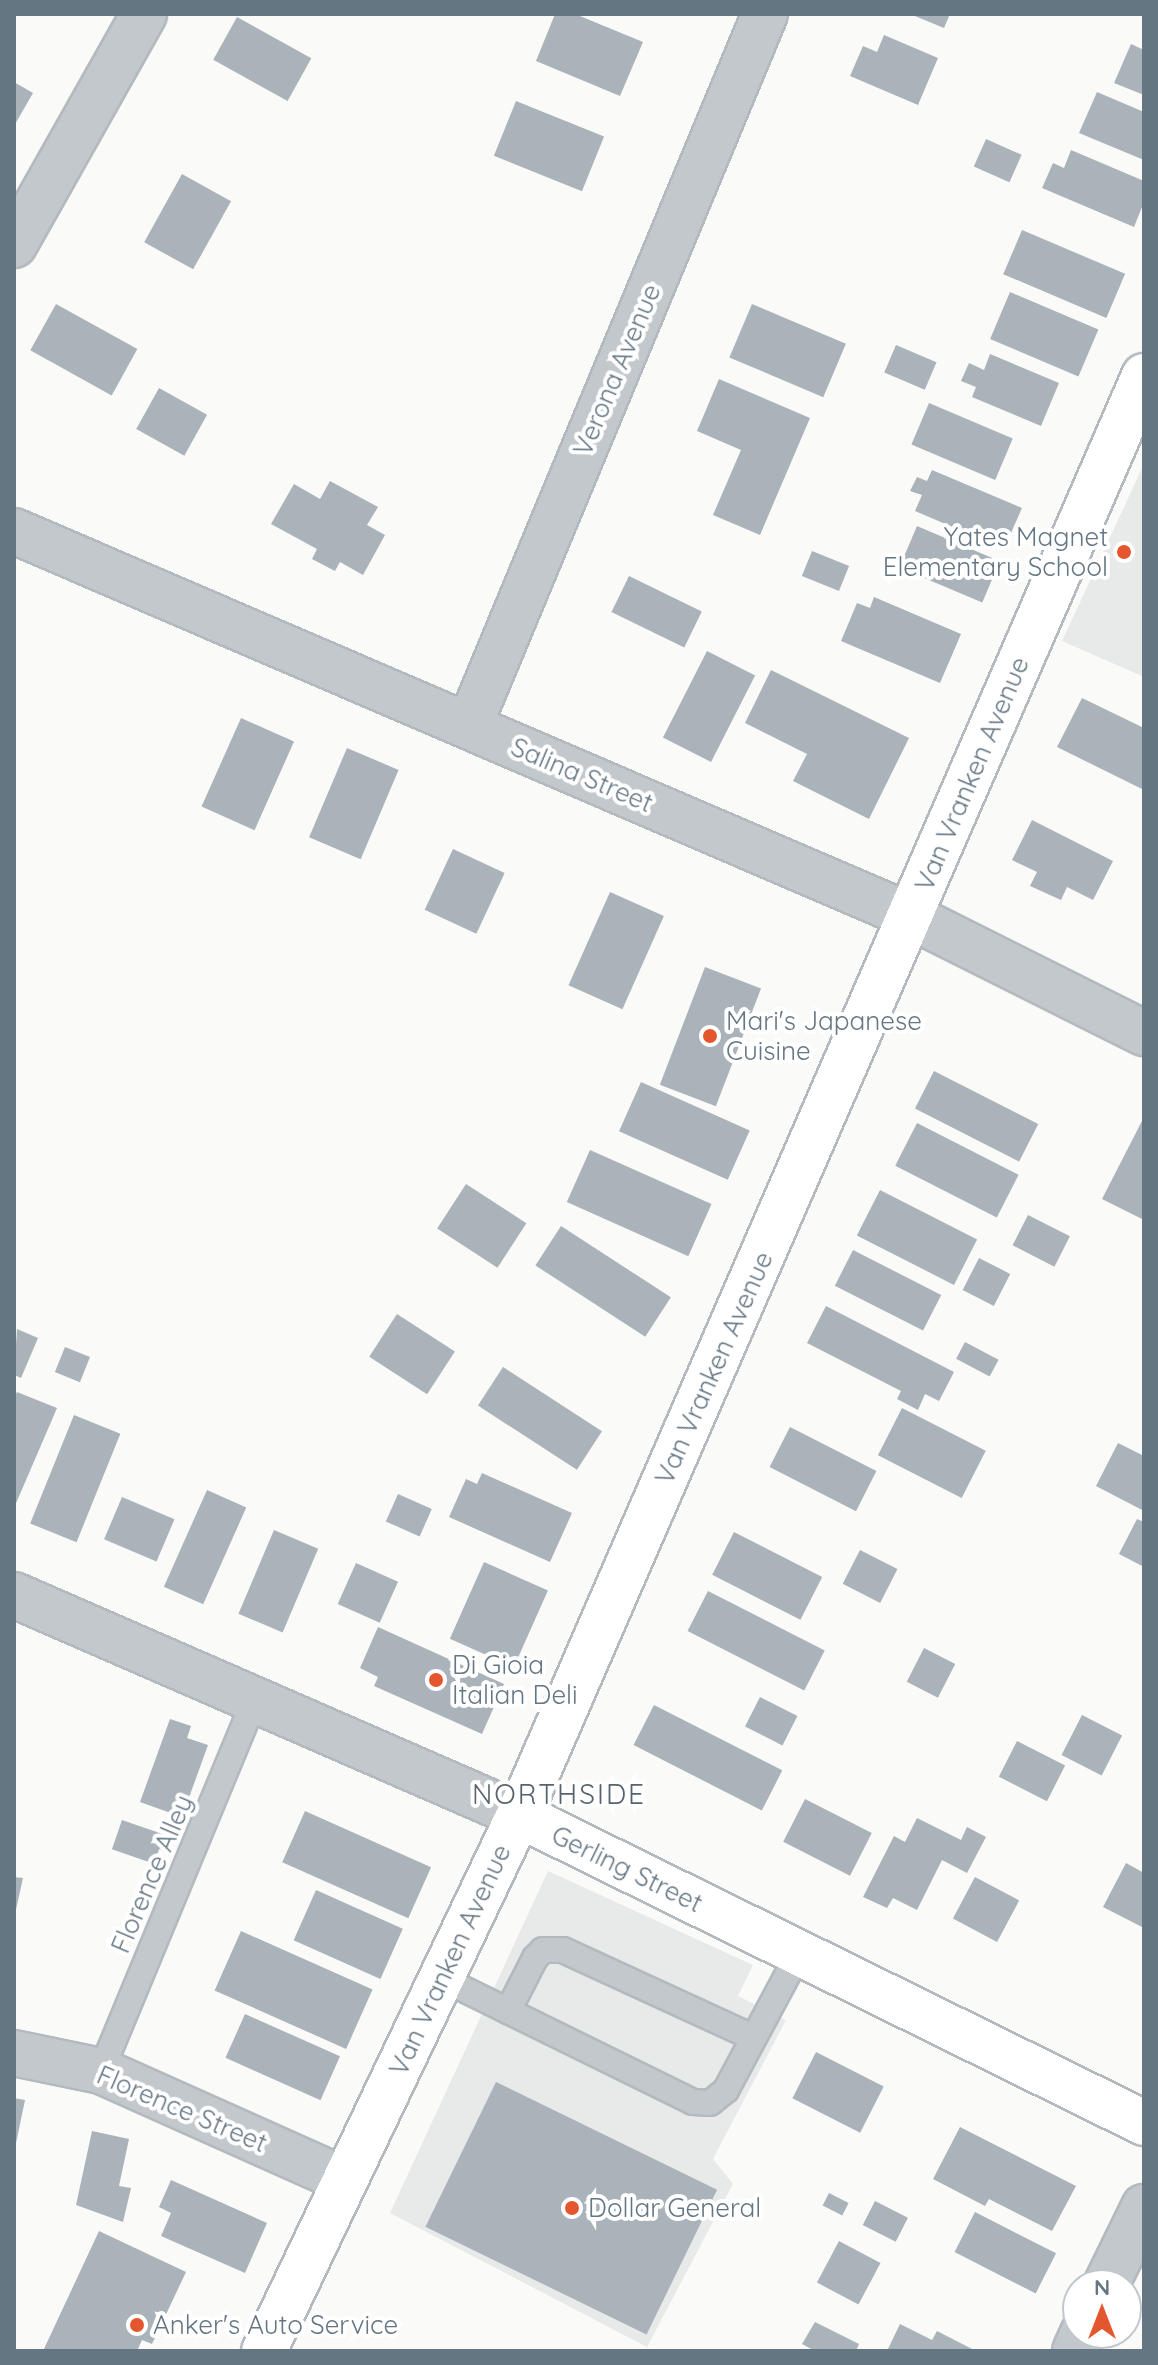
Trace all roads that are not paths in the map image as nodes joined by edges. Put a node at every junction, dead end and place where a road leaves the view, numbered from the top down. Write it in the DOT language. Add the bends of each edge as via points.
graph roads {
  1 [pos="144,14"];
  2 [pos="765,14"];
  3 [pos="14,245"];
  4 [pos="1144,376"];
  5 [pos="14,531"];
  6 [pos="469,726"];
  7 [pos="910,916"];
  8 [pos="1144,1033"];
  9 [pos="14,1595"];
  10 [pos="255,1700"];
  11 [pos="519,1815"];
  12 [pos="799,1953"];
  13 [pos="441,1978"];
  14 [pos="508,2011"];
  15 [pos="754,2038"];
  16 [pos="14,2053"];
  17 [pos="101,2071"];
  18 [pos="1144,2123"];
  19 [pos="345,2180"];
  20 [pos="1144,2207"];
  21 [pos="1114,2269"];
  22 [pos="264,2351"];
  1 -- 3 [label="street"];
  2 -- 6 [label="street, Verona Avenue"];
  4 -- 7 [label="street, Van Vranken Avenue"];
  5 -- 6 [label="street, Salina Street"];
  6 -- 7 [label="street, Salina Street"];
  7 -- 8 [label="street, Salina Street"];
  7 -- 11 [label="street, Van Vranken Avenue"];
  9 -- 10 [label="street, Gerling Street"];
  10 -- 11 [label="street, Gerling Street"];
  10 -- 17 [label="lane, Florence Alley"];
  11 -- 12 [label="street, Gerling Street"];
  11 -- 13 [label="street, Van Vranken Avenue"];
  12 -- 15 [label="lane"];
  12 -- 18 [label="street, Gerling Street"];
  13 -- 14 [label="lane"];
  13 -- 19 [label="street, Van Vranken Avenue"];
  14 -- 15 [label="lane" via="535,1958 543,1950 563,1950"];
  14 -- 15 [label="lane" via="693,2102 710,2103 726,2090"];
  16 -- 17 [label="street, Florence Street"];
  17 -- 19 [label="street, Florence Street"];
  19 -- 22 [label="street, Van Vranken Avenue"];
  20 -- 21 [label="street"];
}
